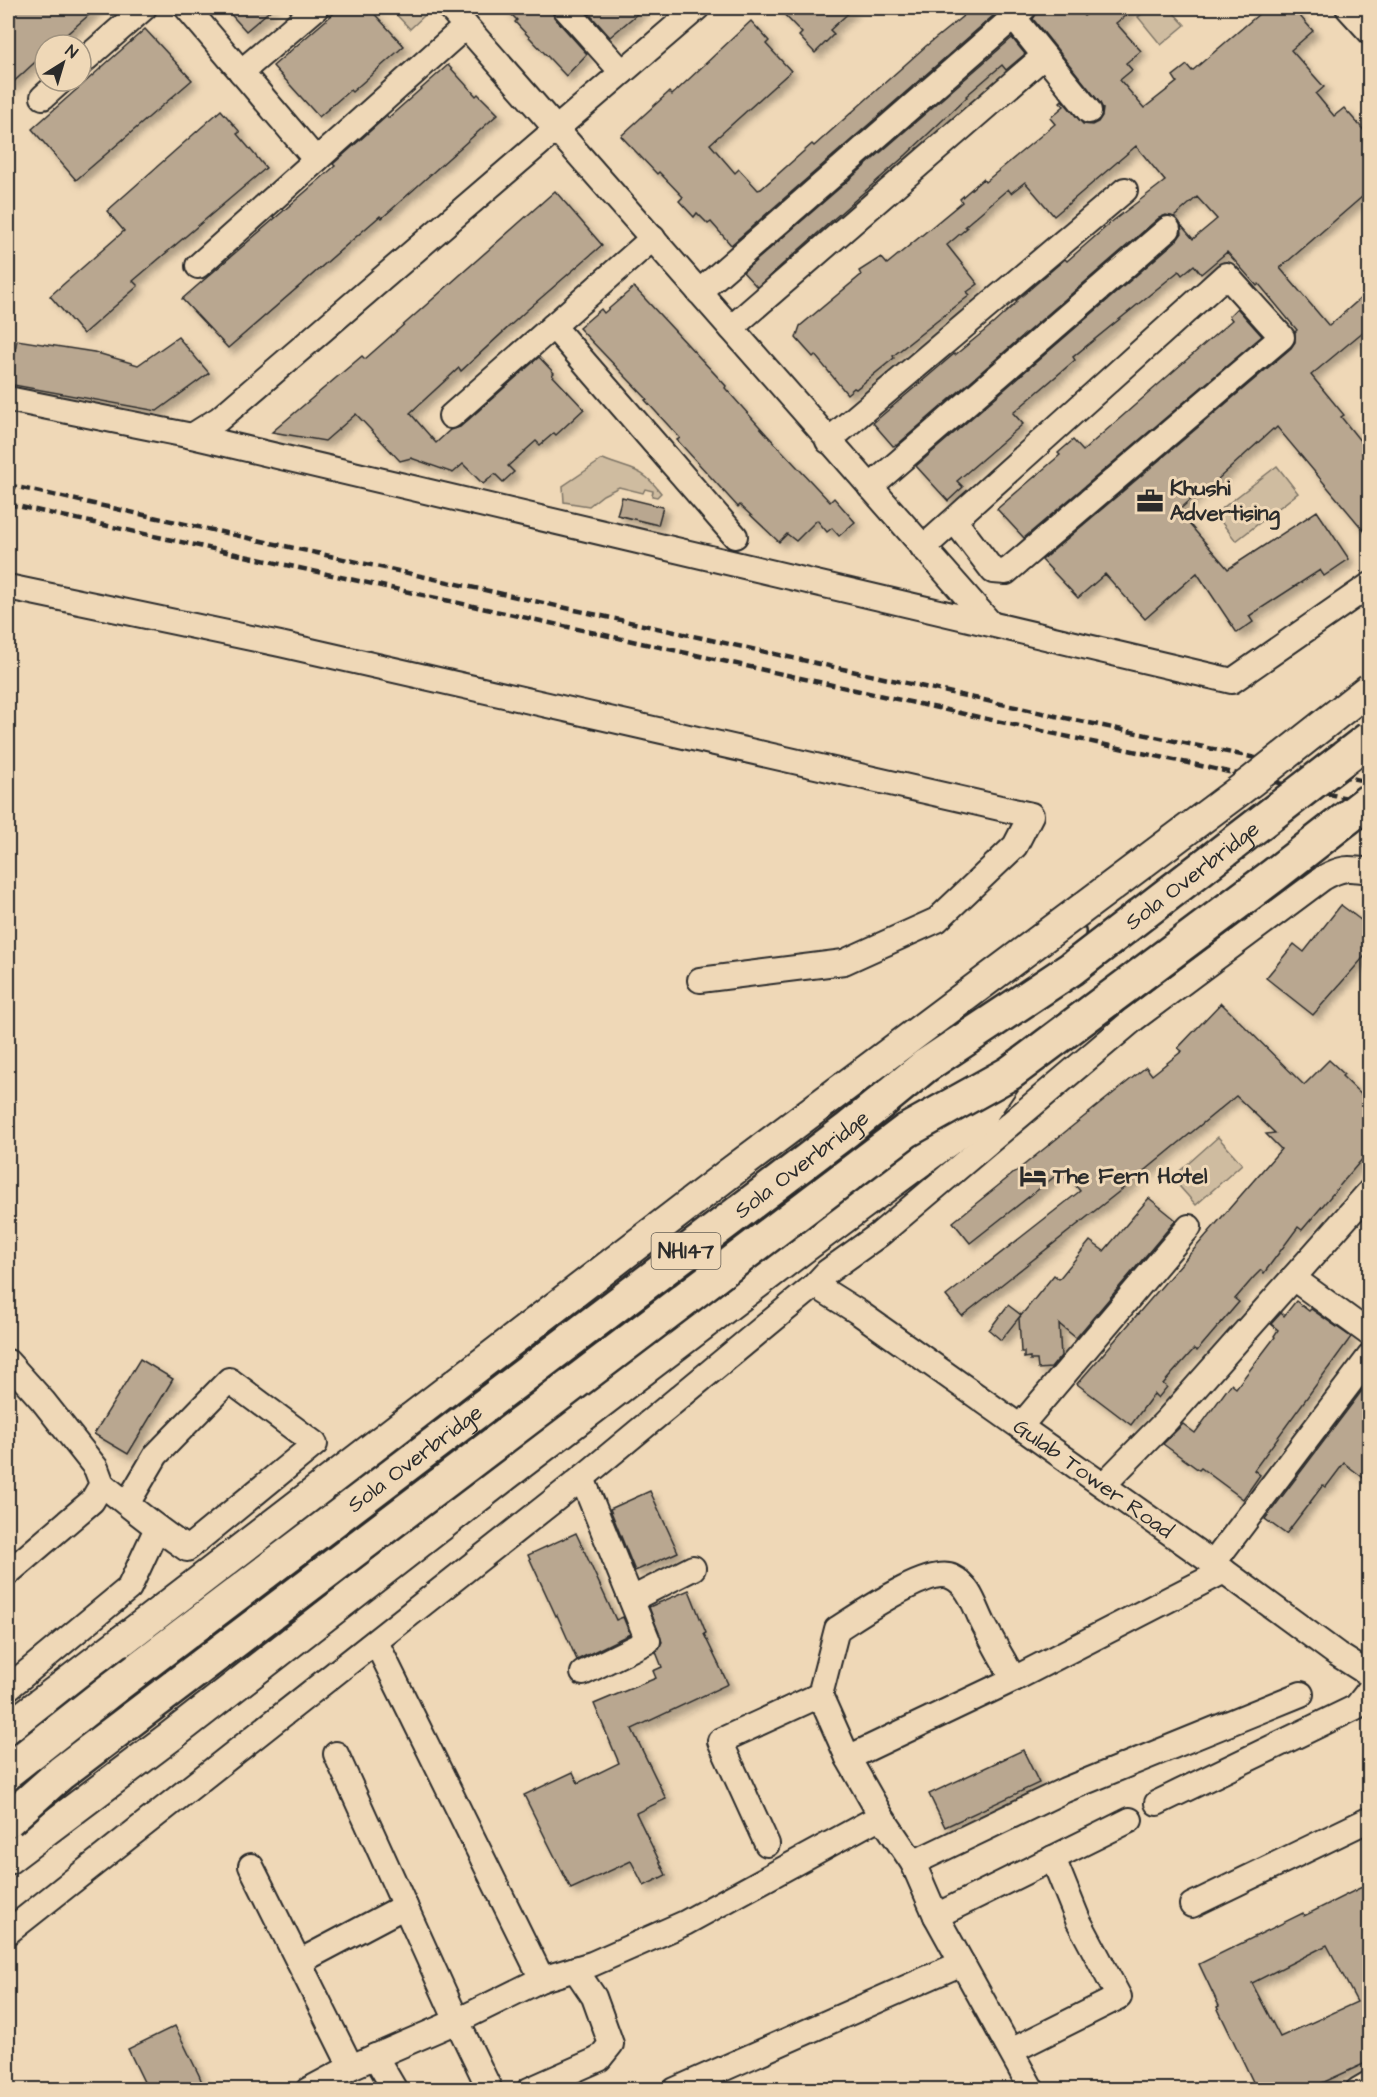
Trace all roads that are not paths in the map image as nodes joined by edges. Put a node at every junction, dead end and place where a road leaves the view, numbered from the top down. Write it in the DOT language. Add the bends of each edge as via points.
graph roads {
  1 [pos="144,8"];
  2 [pos="187,8"];
  3 [pos="316,8"];
  4 [pos="450,8"];
  5 [pos="565,8"];
  6 [pos="697,8"];
  7 [pos="1348,8"];
  8 [pos="1014,11"];
  9 [pos="466,26"];
  10 [pos="1370,32"];
  11 [pos="93,53"];
  12 [pos="1044,56"];
  13 [pos="241,72"];
  14 [pos="622,72"];
  15 [pos="48,93"];
  16 [pos="43,97"];
  17 [pos="1089,111"];
  18 [pos="556,128"];
  19 [pos="316,160"];
  20 [pos="1125,190"];
  21 [pos="1168,229"];
  22 [pos="653,238"];
  23 [pos="198,266"];
  24 [pos="699,292"];
  25 [pos="553,326"];
  26 [pos="731,328"];
  27 [pos="8,399"];
  28 [pos="451,416"];
  29 [pos="192,436"];
  30 [pos="828,441"];
  31 [pos="870,487"];
  32 [pos="954,520"];
  33 [pos="735,536"];
  34 [pos="923,548"];
  35 [pos="1370,585"];
  36 [pos="13,594"];
  37 [pos="990,623"];
  38 [pos="1370,688"];
  39 [pos="1370,738"];
  40 [pos="1370,800"];
  41 [pos="1141,864"];
  42 [pos="1370,871"];
  43 [pos="700,980"];
  44 [pos="925,1066"];
  45 [pos="1010,1073"];
  46 [pos="1370,1191"];
  47 [pos="1190,1227"];
  48 [pos="1293,1278"];
  49 [pos="821,1279"];
  50 [pos="1370,1334"];
  51 [pos="1370,1356"];
  52 [pos="8,1362"];
  53 [pos="1028,1417"];
  54 [pos="1112,1476"];
  55 [pos="582,1478"];
  56 [pos="102,1484"];
  57 [pos="127,1504"];
  58 [pos="157,1528"];
  59 [pos="1223,1562"];
  60 [pos="693,1568"];
  61 [pos="8,1573"];
  62 [pos="632,1599"];
  63 [pos="123,1640"];
  64 [pos="376,1642"];
  65 [pos="1370,1656"];
  66 [pos="584,1673"];
  67 [pos="1370,1675"];
  68 [pos="1014,1679"];
  69 [pos="8,1688"];
  70 [pos="1370,1689"];
  71 [pos="1301,1694"];
  72 [pos="820,1695"];
  73 [pos="8,1699"];
  74 [pos="8,1728"];
  75 [pos="336,1754"];
  76 [pos="848,1758"];
  77 [pos="8,1771"];
  78 [pos="1157,1803"];
  79 [pos="881,1816"];
  80 [pos="1370,1819"];
  81 [pos="8,1820"];
  82 [pos="1130,1820"];
  83 [pos="767,1844"];
  84 [pos="1053,1858"];
  85 [pos="8,1859"];
  86 [pos="913,1863"];
  87 [pos="251,1866"];
  88 [pos="1192,1905"];
  89 [pos="405,1906"];
  90 [pos="936,1916"];
  91 [pos="8,1932"];
  92 [pos="299,1962"];
  93 [pos="962,1963"];
  94 [pos="575,1969"];
  95 [pos="542,1979"];
  96 [pos="457,2021"];
  97 [pos="1011,2051"];
  98 [pos="375,2056"];
  99 [pos="351,2067"];
  100 [pos="1370,2083"];
  101 [pos="308,2090"];
  102 [pos="395,2090"];
  103 [pos="490,2090"];
  104 [pos="529,2090"];
  105 [pos="675,2090"];
  106 [pos="1032,2090"];
  107 [pos="1358,2090"];
  1 -- 11 [label="street"];
  2 -- 13 [label="street"];
  3 -- 13 [label="street"];
  4 -- 9 [label="street"];
  5 -- 14 [label="street"];
  6 -- 14 [label="street"];
  7 -- 10 [label="street"];
  8 -- 12 [label="street"];
  8 -- 24 [label="street"];
  9 -- 18 [label="street"];
  9 -- 19 [label="street"];
  12 -- 17 [label="street"];
  12 -- 26 [label="street"];
  13 -- 19 [label="street"];
  14 -- 18 [label="street"];
  15 -- 16 [label="street"];
  18 -- 22 [label="street"];
  18 -- 29 [label="street" via="219,418"];
  19 -- 23 [label="street"];
  20 -- 30 [label="street"];
  21 -- 31 [label="street"];
  22 -- 24 [label="street"];
  22 -- 25 [label="street"];
  24 -- 26 [label="street"];
  25 -- 28 [label="street"];
  25 -- 33 [label="street"];
  26 -- 30 [label="street"];
  27 -- 29 [label="street"];
  29 -- 37 [label="street"];
  30 -- 31 [label="street"];
  31 -- 34 [label="street"];
  32 -- 32 [label="street" via="1226,275 1282,337 1006,572 993,571"];
  32 -- 34 [label="street"];
  34 -- 37 [label="street"];
  35 -- 37 [label="street" via="1232,681"];
  36 -- 43 [label="street" via="280,644 1031,815 1015,846 937,920 844,962"];
  38 -- 41 [label="main road, bridge"];
  39 -- 44 [label="highway, Sola Overbridge / NH147, bridge" via="1071,969"];
  40 -- 45 [label="highway, Sola Overbridge / NH147, bridge"];
  41 -- 44 [label="highway, bridge"];
  41 -- 63 [label="main road, bridge" via="727,1175"];
  42 -- 49 [label="street" via="1339,869 1323,878 1134,1019 880,1234"];
  44 -- 77 [label="highway, Sola Overbridge / NH147, bridge" via="847,1130"];
  45 -- 81 [label="highway, Sola Overbridge / NH147, bridge" via="906,1131 60,1773"];
  45 -- 85 [label="main road" via="980,1117"];
  46 -- 48 [label="street"];
  47 -- 53 [label="street"];
  48 -- 50 [label="street"];
  48 -- 54 [label="street"];
  49 -- 53 [label="street" via="864,1302"];
  49 -- 55 [label="street"];
  49 -- 59 [label="street, Gulab Tower Road" via="858,1312"];
  51 -- 59 [label="street"];
  52 -- 56 [label="street" via="96,1468"];
  53 -- 54 [label="street"];
  54 -- 59 [label="street"];
  55 -- 62 [label="street"];
  55 -- 64 [label="street"];
  56 -- 57 [label="street"];
  56 -- 61 [label="street" via="92,1501"];
  57 -- 58 [label="street"];
  57 -- 58 [label="street" via="156,1455 229,1380 315,1444 187,1549"];
  58 -- 69 [label="street" via="129,1588"];
  59 -- 65 [label="street"];
  59 -- 67 [label="street, Gulab Tower Road" via="1336,1654"];
  59 -- 68 [label="street"];
  60 -- 62 [label="street"];
  62 -- 66 [label="street" via="648,1641"];
  63 -- 73 [label="street"];
  63 -- 74 [label="main road"];
  64 -- 91 [label="street"];
  64 -- 95 [label="street"];
  68 -- 72 [label="street" via="971,1596 953,1577 945,1575 912,1585 837,1629"];
  68 -- 76 [label="street"];
  70 -- 78 [label="street" via="1356,1707"];
  71 -- 86 [label="street" via="1065,1790"];
  72 -- 76 [label="street"];
  72 -- 83 [label="street" via="717,1735"];
  75 -- 89 [label="street"];
  76 -- 79 [label="street"];
  79 -- 86 [label="street"];
  79 -- 94 [label="street" via="685,1923"];
  80 -- 88 [label="street"];
  82 -- 84 [label="street"];
  84 -- 90 [label="street"];
  84 -- 97 [label="street" via="1078,1920 1119,1997"];
  86 -- 90 [label="street"];
  87 -- 92 [label="street"];
  89 -- 92 [label="street"];
  89 -- 96 [label="street"];
  90 -- 93 [label="street"];
  92 -- 99 [label="street"];
  93 -- 97 [label="street"];
  93 -- 105 [label="street"];
  94 -- 95 [label="street"];
  94 -- 104 [label="street" via="594,1997 611,2044 599,2059"];
  95 -- 96 [label="street"];
  96 -- 98 [label="street"];
  96 -- 103 [label="street"];
  97 -- 106 [label="street"];
  98 -- 99 [label="street"];
  98 -- 102 [label="street"];
  99 -- 101 [label="street"];
  100 -- 107 [label="street"];
}
